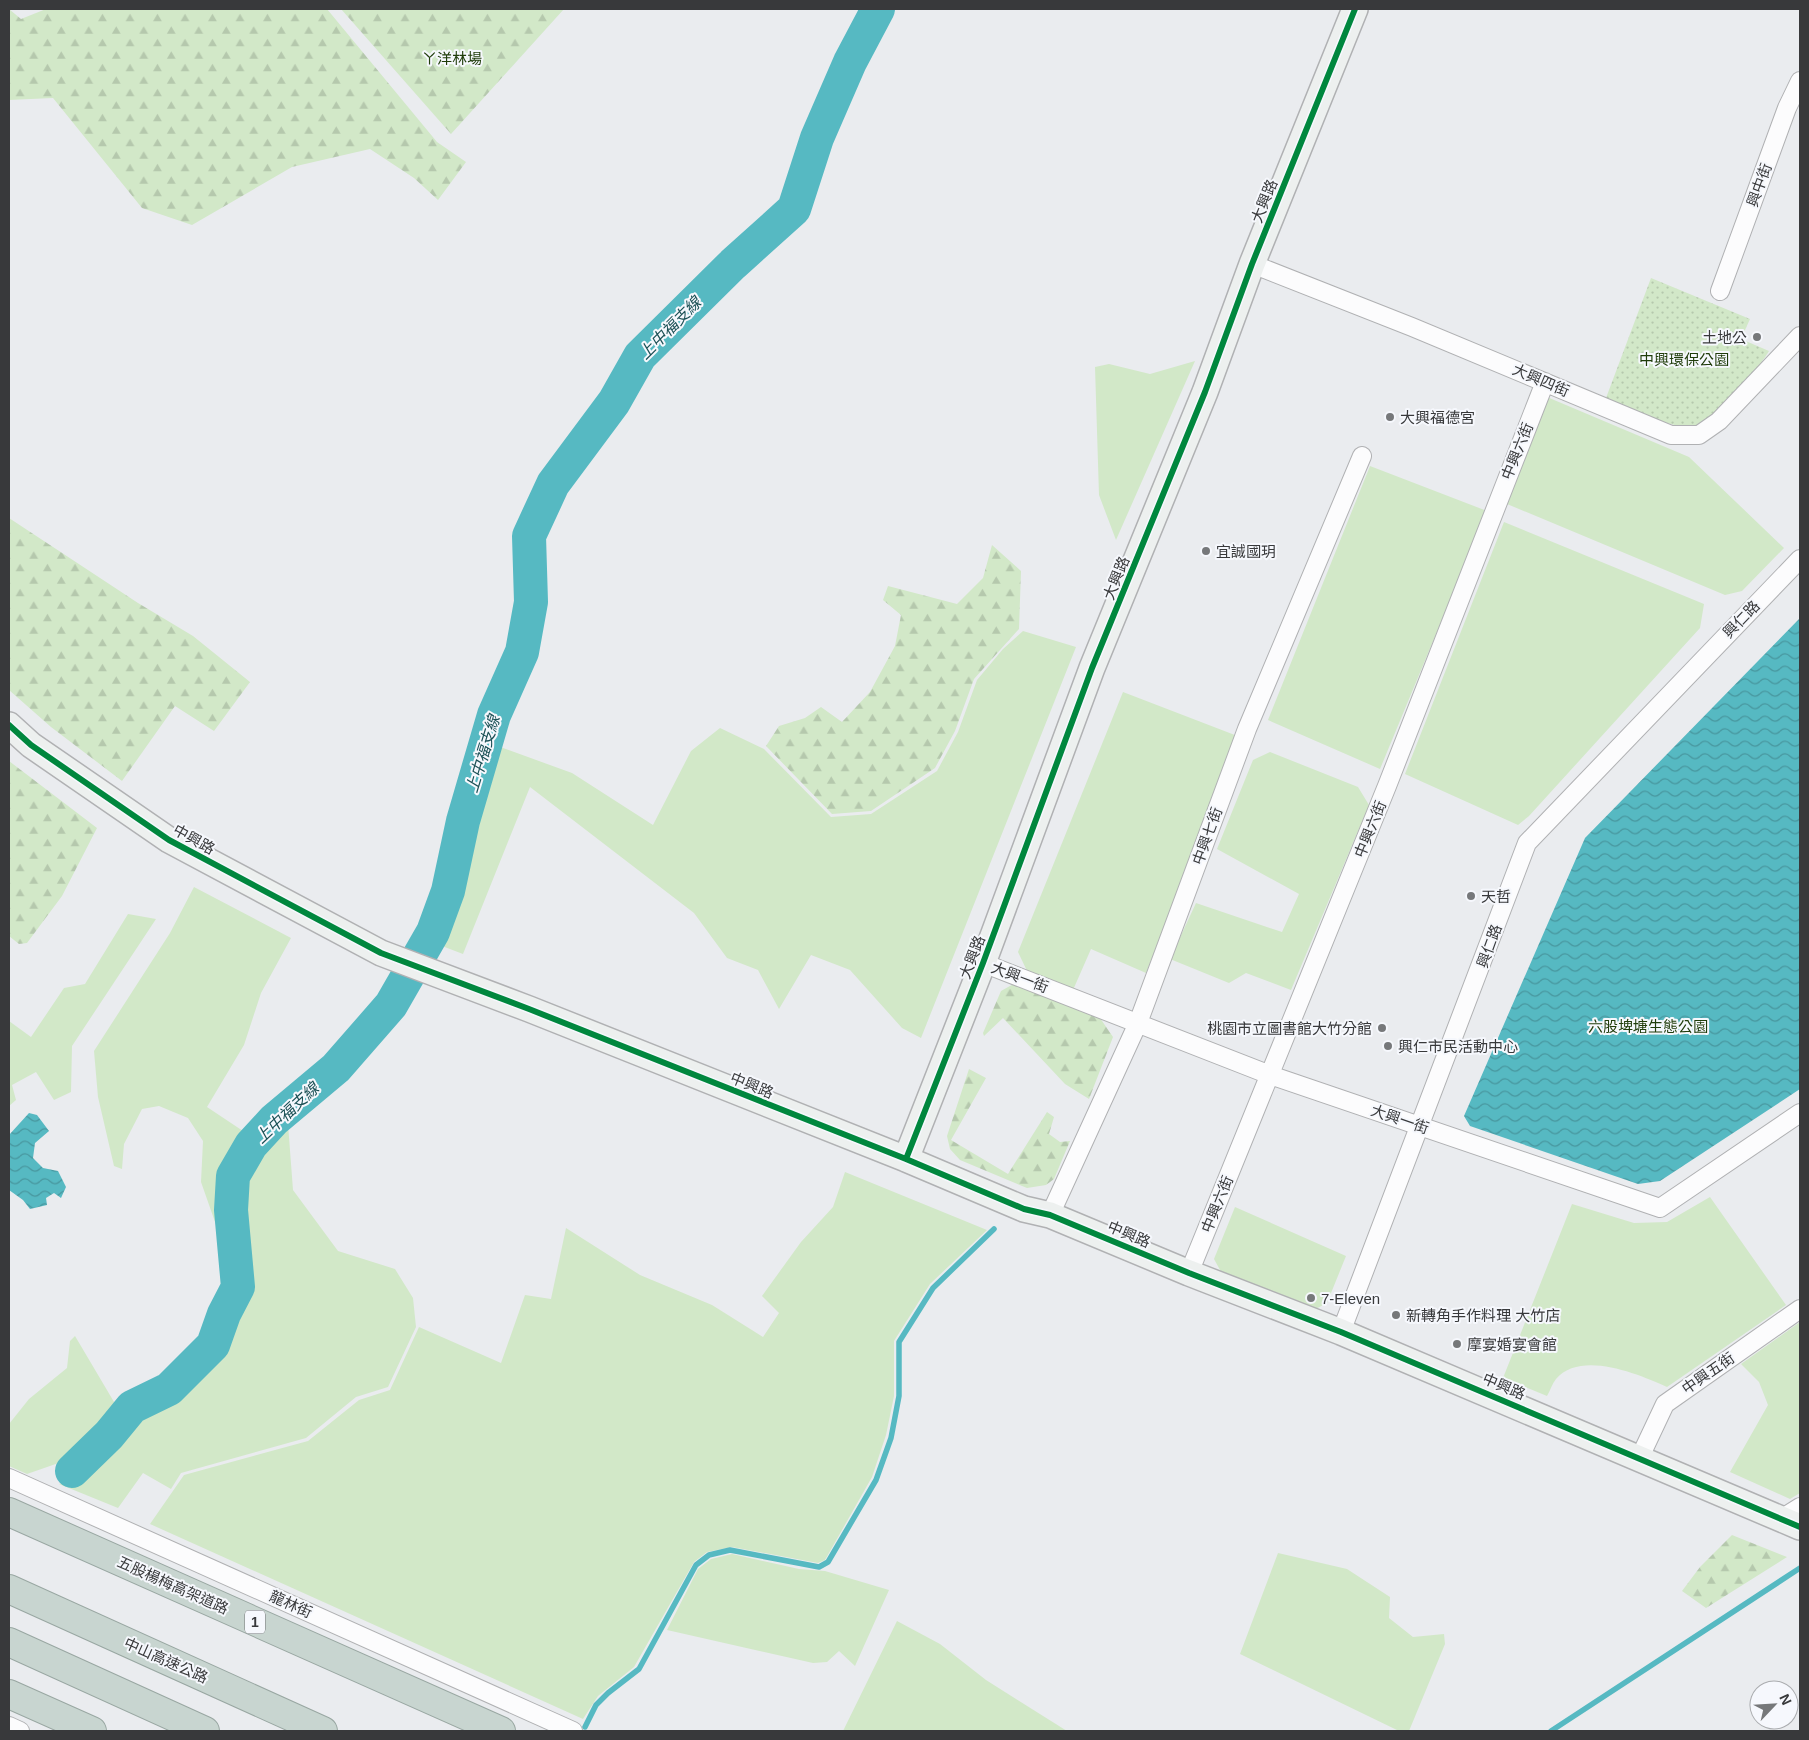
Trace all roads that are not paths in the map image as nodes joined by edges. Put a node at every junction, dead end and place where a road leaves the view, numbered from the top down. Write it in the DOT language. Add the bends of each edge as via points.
graph roads {
  1 [pos="1355,9"];
  2 [pos="1800,81"];
  3 [pos="1252,264"];
  4 [pos="1720,291"];
  5 [pos="1800,336"];
  6 [pos="1545,382"];
  7 [pos="1362,456"];
  8 [pos="1800,559"];
  9 [pos="9,725"];
  10 [pos="984,963"];
  11 [pos="1138,1023"];
  12 [pos="1270,1075"];
  13 [pos="1800,1113"];
  14 [pos="1421,1126"];
  15 [pos="906,1159"];
  16 [pos="1050,1215"];
  17 [pos="1189,1273"];
  18 [pos="1800,1309"];
  19 [pos="1341,1332"];
  20 [pos="1640,1457"];
  21 [pos="9,1478"];
  22 [pos="9,1512"];
  23 [pos="1794,1518"];
  24 [pos="9,1589"];
  25 [pos="9,1642"];
  26 [pos="9,1694"];
  27 [pos="9,1726"];
  28 [pos="20,1731"];
  29 [pos="92,1731"];
  30 [pos="205,1731"];
  31 [pos="323,1731"];
  32 [pos="501,1731"];
  33 [pos="573,1731"];
  1 -- 3 [label="street, 大興路"];
  2 -- 4 [label="street, 興中街" via="1787,108"];
  3 -- 6 [label="street, 大興四街"];
  3 -- 10 [label="street, 大興路" via="1205,392 1092,668"];
  5 -- 6 [label="street, 大興四街" via="1719,421 1699,436 1671,435"];
  6 -- 12 [label="street, 中興六街"];
  7 -- 11 [label="street, 中興七街" via="1247,730"];
  8 -- 14 [label="street, 興仁路" via="1527,843"];
  9 -- 15 [label="street, 中興路" via="31,745 169,840 381,953 529,1008"];
  10 -- 11 [label="street, 大興一街"];
  10 -- 15 [label="street, 大興路"];
  11 -- 12 [label="street, 大興一街"];
  11 -- 16 [label="street, 中興七街"];
  12 -- 14 [label="street, 大興一街"];
  12 -- 17 [label="street, 中興六街"];
  13 -- 14 [label="street, 大興一街" via="1660,1208"];
  14 -- 19 [label="street, 興仁路"];
  15 -- 16 [label="street, 中興路" via="1024,1209"];
  16 -- 17 [label="street, 中興路"];
  17 -- 19 [label="street, 中興路"];
  18 -- 20 [label="street, 中興五街" via="1665,1404"];
  19 -- 20 [label="street, 中興路"];
  20 -- 23 [label="street, 中興路"];
  21 -- 33 [label="street, 龍林街"];
  22 -- 32 [label="highway, 五股楊梅高架道路 / 1"];
  24 -- 31 [label="highway, 中山高速公路"];
  25 -- 30 [label="highway"];
  26 -- 29 [label="highway"];
  27 -- 28 [label="street"];
}
